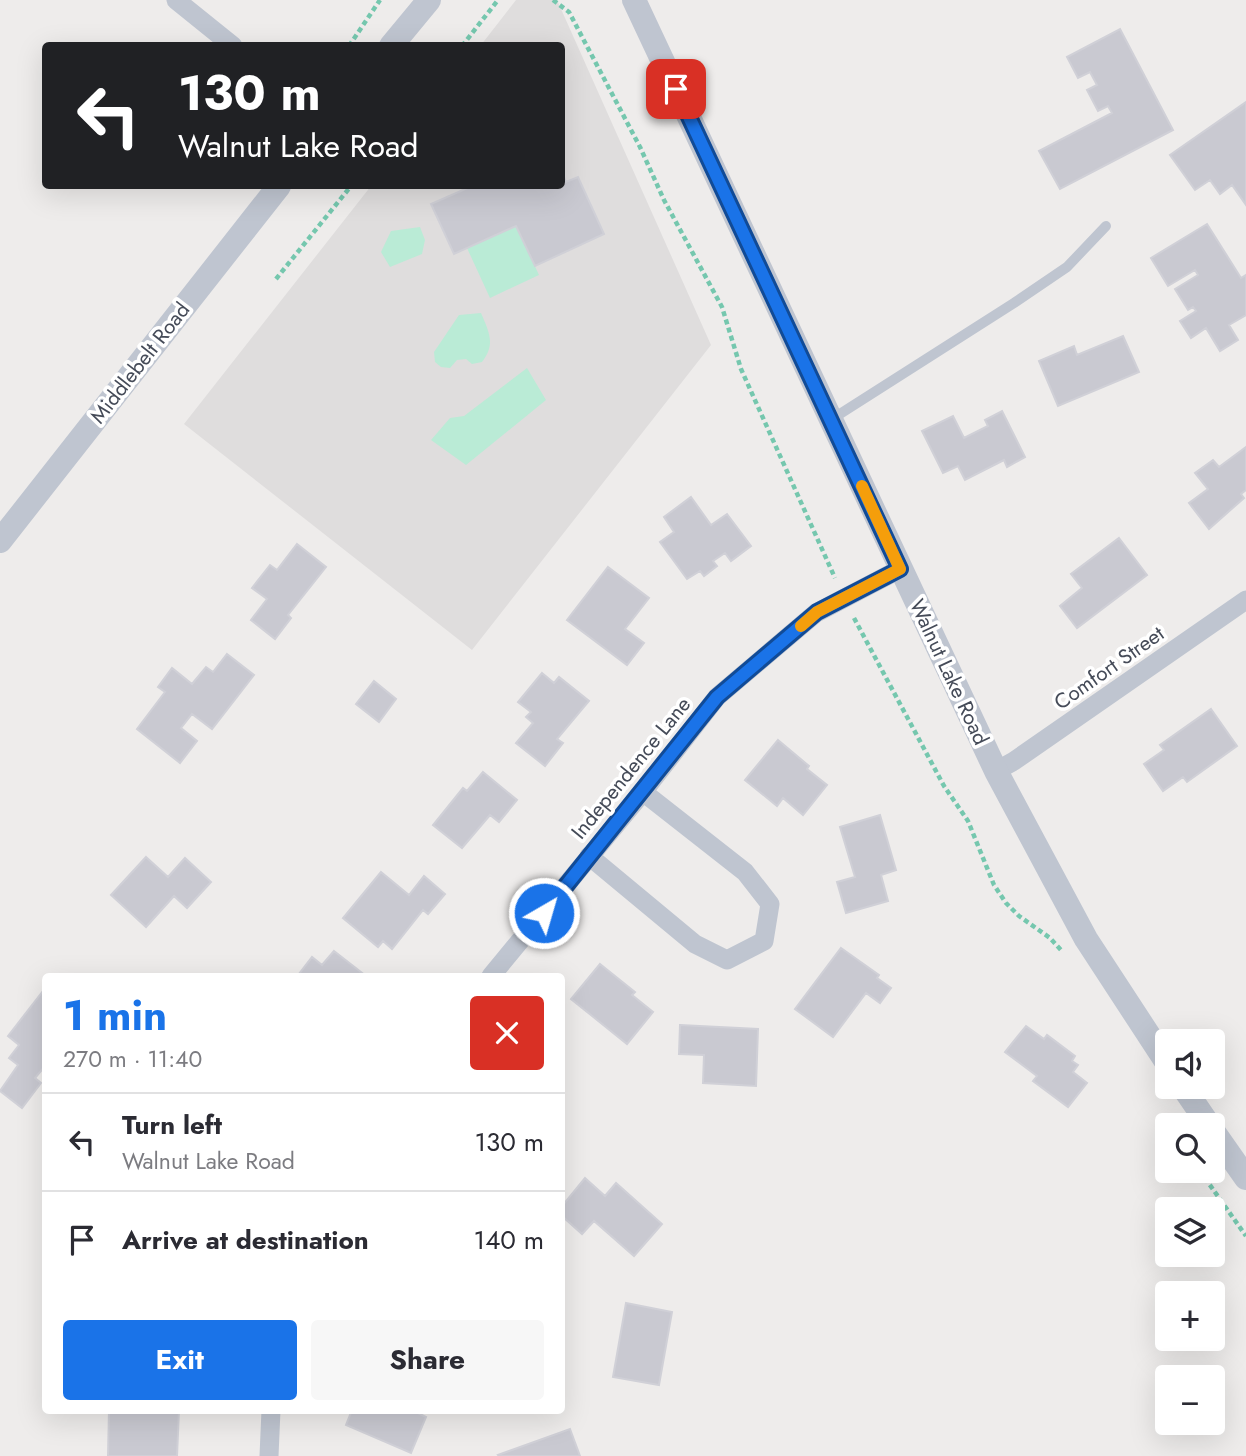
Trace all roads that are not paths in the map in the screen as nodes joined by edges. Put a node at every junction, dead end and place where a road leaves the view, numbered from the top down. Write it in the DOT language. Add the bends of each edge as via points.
graph roads {
  1 [pos="176,0"];
  2 [pos="429,0"];
  3 [pos="634,0"];
  4 [pos="228,42"];
  5 [pos="394,42"];
  6 [pos="277,189"];
  7 [pos="1106,226"];
  8 [pos="831,419"];
  9 [pos="0,541"];
  10 [pos="900,569"];
  11 [pos="1246,600"];
  12 [pos="996,771"];
  13 [pos="643,792"];
  14 [pos="589,856"];
  15 [pos="493,973"];
  16 [pos="1155,1045"];
  17 [pos="1225,1148"];
  18 [pos="1246,1178"];
  19 [pos="271,1414"];
  20 [pos="269,1456"];
  1 -- 4 [label="street"];
  2 -- 5 [label="street"];
  3 -- 8 [label="street, Walnut Lake Road"];
  6 -- 9 [label="street, Middlebelt Road"];
  7 -- 8 [label="lane" via="1067,267"];
  8 -- 10 [label="street, Walnut Lake Road"];
  10 -- 12 [label="street, Walnut Lake Road"];
  10 -- 13 [label="street, Independence Lane" via="817,612 717,697"];
  11 -- 12 [label="street, Comfort Street"];
  12 -- 16 [label="street, Walnut Lake Road" via="1086,939"];
  13 -- 14 [label="street, Independence Lane"];
  13 -- 14 [label="street" via="746,872 770,904 764,941 727,960 695,944"];
  14 -- 15 [label="street, Independence Lane"];
  17 -- 18 [label="street"];
  19 -- 20 [label="street"];
}
